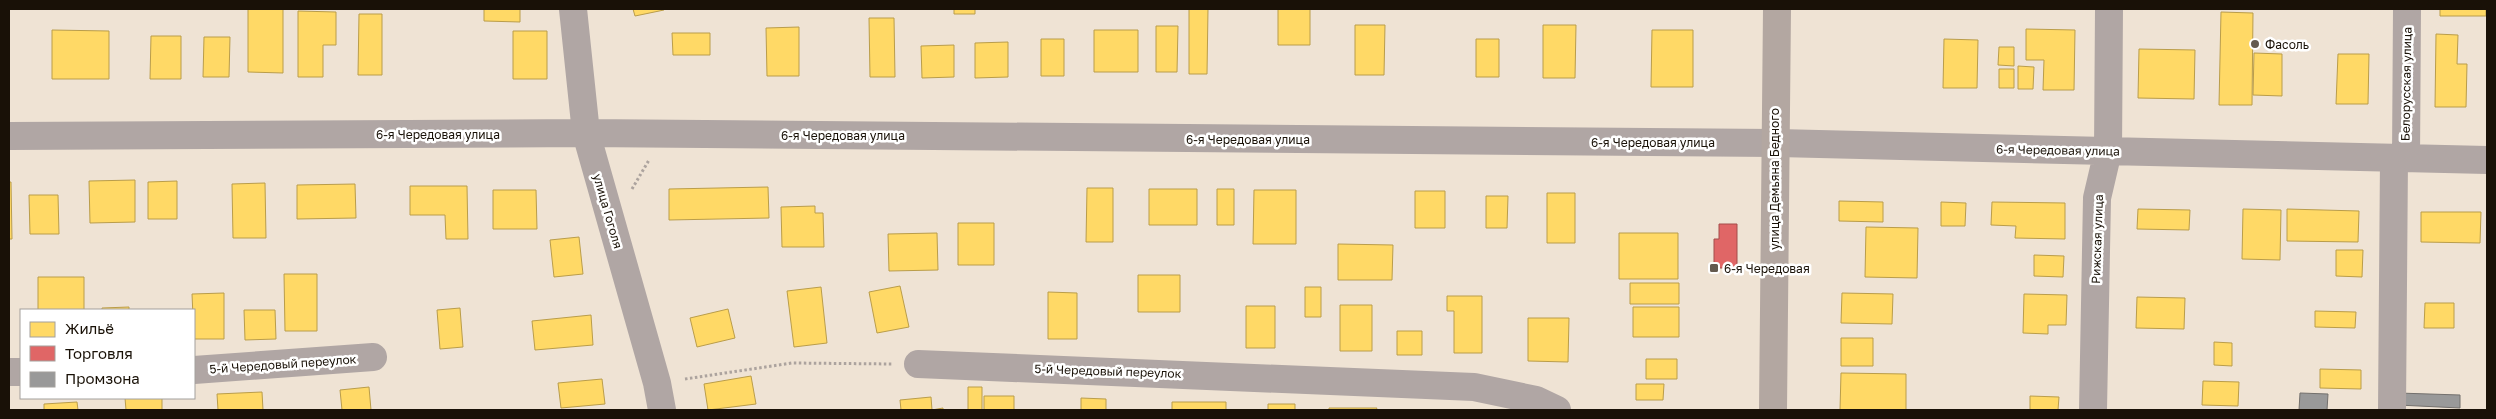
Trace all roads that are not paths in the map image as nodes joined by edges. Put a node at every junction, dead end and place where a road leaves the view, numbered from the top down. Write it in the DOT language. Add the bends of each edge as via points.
graph roads {
  1 [pos="574,9"];
  2 [pos="1777,9"];
  3 [pos="2109,9"];
  4 [pos="2407,9"];
  5 [pos="586,133"];
  6 [pos="9,136"];
  7 [pos="1774,143"];
  8 [pos="2108,151"];
  9 [pos="2400,158"];
  10 [pos="2487,160"];
  11 [pos="372,357"];
  12 [pos="918,364"];
  13 [pos="195,370"];
  14 [pos="662,410"];
  15 [pos="1557,410"];
  16 [pos="1773,410"];
  17 [pos="2093,410"];
  18 [pos="2392,410"];
  1 -- 5 [label="street, улица Гоголя"];
  2 -- 7 [label="main road, улица Демьяна Бедного"];
  3 -- 8 [label="street, Рижская улица"];
  4 -- 9 [label="street, Белорусская улица"];
  5 -- 6 [label="street, 6-я Чередовая улица"];
  5 -- 7 [label="street, 6-я Чередовая улица"];
  5 -- 14 [label="street, улица Гоголя"];
  7 -- 8 [label="street, 6-я Чередовая улица"];
  7 -- 16 [label="main road, улица Демьяна Бедного"];
  8 -- 9 [label="street, 6-я Чередовая улица"];
  8 -- 17 [label="street, Рижская улица" via="2097,198"];
  9 -- 10 [label="street, 6-я Чередовая улица"];
  9 -- 18 [label="street, Белорусская улица"];
  11 -- 13 [label="street, 5-й Чередовый переулок"];
  12 -- 15 [label="street, 5-й Чередовый переулок" via="1474,387 1536,400"];
}
